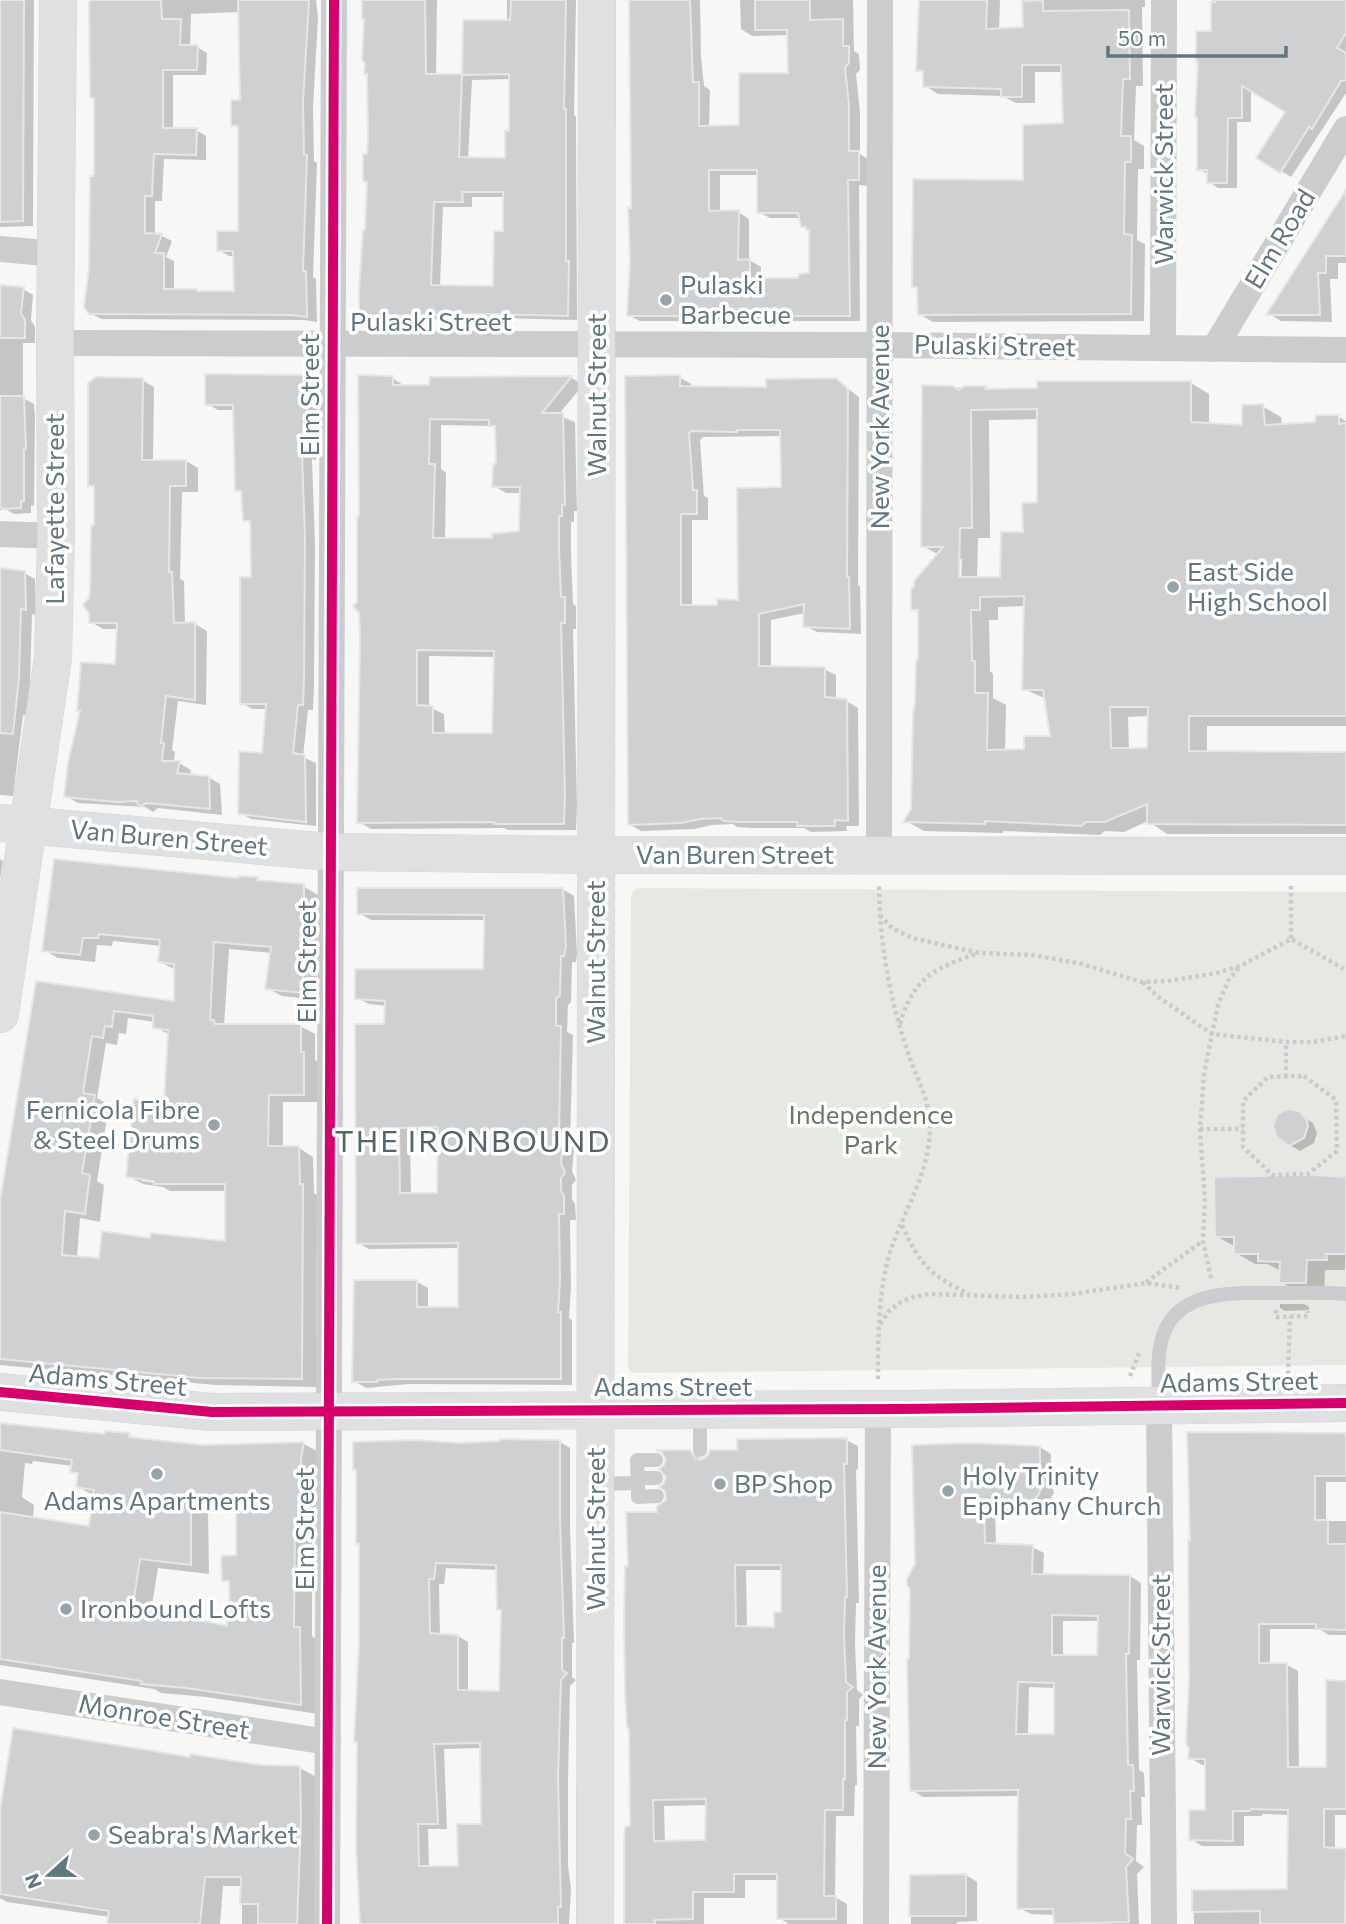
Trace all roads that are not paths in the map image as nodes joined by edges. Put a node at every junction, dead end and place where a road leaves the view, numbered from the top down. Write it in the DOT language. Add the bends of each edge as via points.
graph roads {
  1 [pos="58,0"];
  2 [pos="334,0"];
  3 [pos="597,0"];
  4 [pos="880,0"];
  5 [pos="1164,0"];
  6 [pos="1346,129"];
  7 [pos="0,249"];
  8 [pos="57,254"];
  9 [pos="55,343"];
  10 [pos="597,344"];
  11 [pos="333,345"];
  12 [pos="880,345"];
  13 [pos="1163,347"];
  14 [pos="1214,349"];
  15 [pos="1346,350"];
  16 [pos="0,534"];
  17 [pos="57,536"];
  18 [pos="14,824"];
  19 [pos="330,852"];
  20 [pos="596,855"];
  21 [pos="1346,856"];
  22 [pos="879,868"];
  23 [pos="0,1014"];
  24 [pos="1346,1294"];
  25 [pos="0,1392"];
  26 [pos="878,1394"];
  27 [pos="1346,1403"];
  28 [pos="1159,1406"];
  29 [pos="596,1409"];
  30 [pos="700,1409"];
  31 [pos="328,1412"];
  32 [pos="700,1450"];
  33 [pos="656,1460"];
  34 [pos="656,1478"];
  35 [pos="638,1480"];
  36 [pos="596,1484"];
  37 [pos="657,1496"];
  38 [pos="0,1692"];
  39 [pos="328,1742"];
  40 [pos="327,1924"];
  41 [pos="595,1924"];
  42 [pos="876,1924"];
  43 [pos="1164,1924"];
  1 -- 8 [label="street, Lafayette Street"];
  2 -- 11 [label="street, Elm Street"];
  3 -- 10 [label="street, Walnut Street"];
  4 -- 12 [label="street, New York Avenue"];
  5 -- 13 [label="street, Warwick Street"];
  6 -- 14 [label="street, Elm Road"];
  7 -- 8 [label="street"];
  8 -- 9 [label="street, Lafayette Street"];
  9 -- 11 [label="street, Pulaski Street"];
  9 -- 17 [label="street, Lafayette Street"];
  10 -- 11 [label="street, Pulaski Street"];
  10 -- 12 [label="street, Pulaski Street"];
  10 -- 20 [label="street, Walnut Street"];
  11 -- 19 [label="street, Elm Street"];
  12 -- 13 [label="street, Pulaski Street"];
  12 -- 22 [label="street, New York Avenue"];
  13 -- 14 [label="street, Pulaski Street"];
  14 -- 15 [label="street, Pulaski Street"];
  16 -- 17 [label="street"];
  17 -- 18 [label="street, Lafayette Street" via="53,658"];
  18 -- 19 [label="street, Van Buren Street"];
  18 -- 23 [label="street, Lafayette Street"];
  19 -- 20 [label="street, Van Buren Street"];
  19 -- 31 [label="street, Elm Street"];
  20 -- 22 [label="street, Van Buren Street"];
  20 -- 29 [label="street, Walnut Street"];
  21 -- 22 [label="street, Van Buren Street"];
  24 -- 28 [label="lane" via="1233,1293 1187,1306 1164,1333"];
  25 -- 31 [label="street, Adams Street" via="212,1412"];
  26 -- 28 [label="street, Adams Street"];
  26 -- 30 [label="street, Adams Street"];
  26 -- 42 [label="street, New York Avenue"];
  27 -- 28 [label="street, Adams Street"];
  28 -- 43 [label="street, Warwick Street"];
  29 -- 30 [label="street, Adams Street"];
  29 -- 31 [label="street, Adams Street"];
  29 -- 36 [label="street, Walnut Street"];
  30 -- 32 [label="lane"];
  31 -- 39 [label="street, Elm Street"];
  33 -- 35 [label="lane" via="637,1460"];
  34 -- 35 [label="lane"];
  35 -- 36 [label="lane"];
  35 -- 37 [label="lane" via="638,1497"];
  36 -- 41 [label="street, Walnut Street"];
  38 -- 39 [label="street, Monroe Street"];
  39 -- 40 [label="street, Elm Street"];
}
